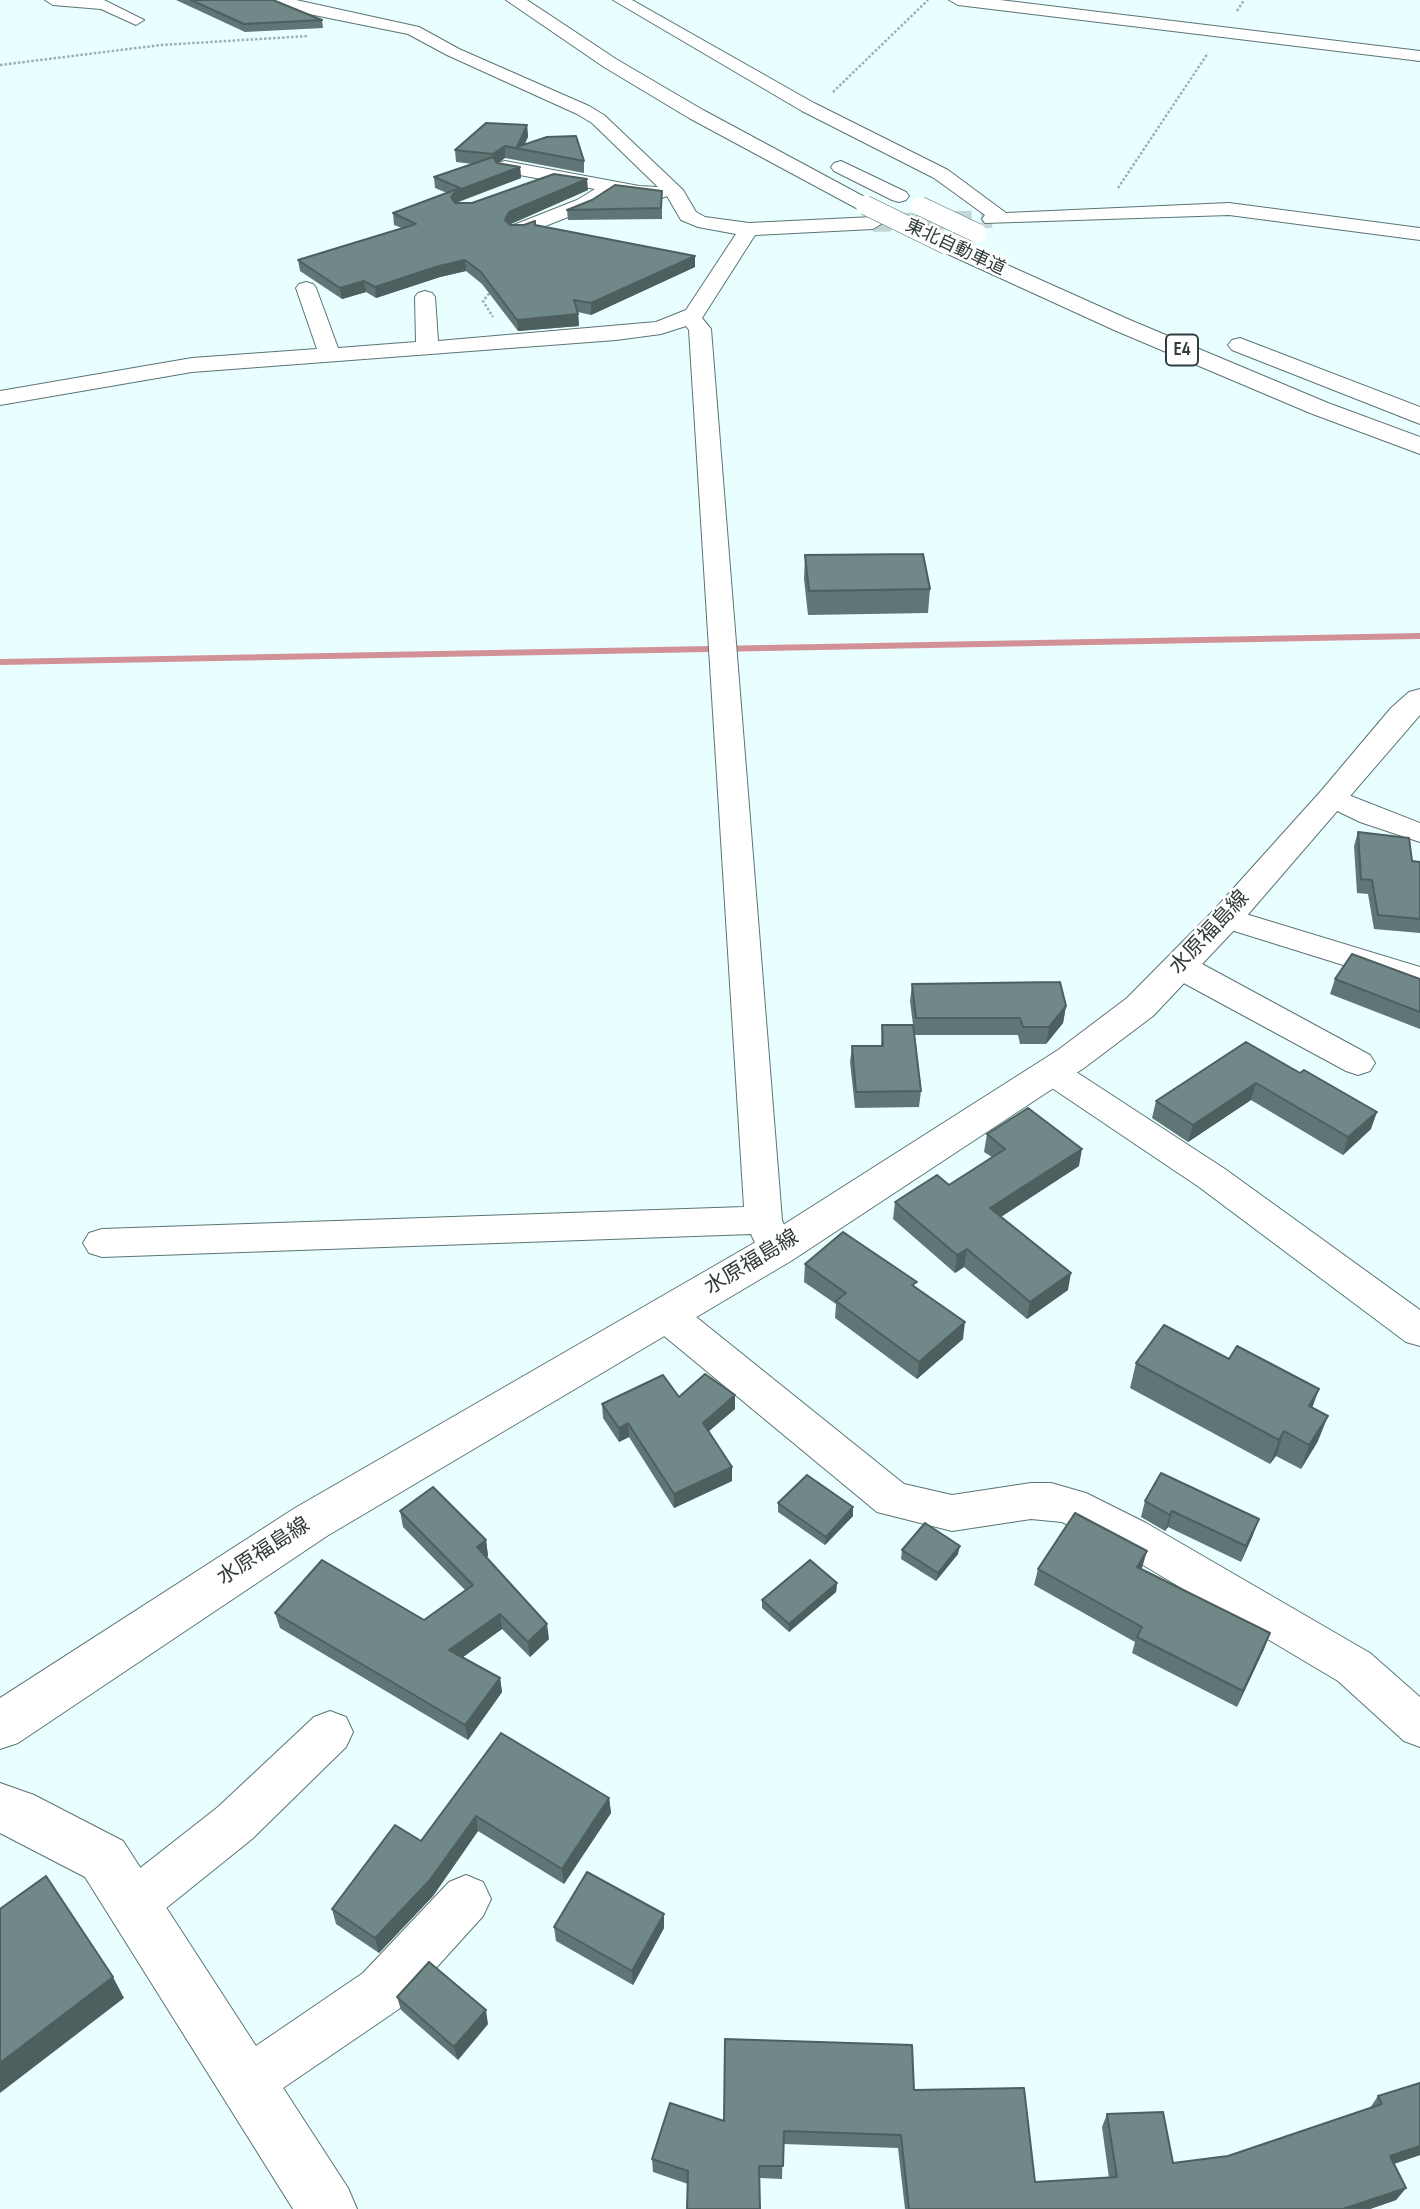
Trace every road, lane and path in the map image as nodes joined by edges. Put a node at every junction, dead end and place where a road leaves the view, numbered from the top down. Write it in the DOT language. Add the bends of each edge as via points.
graph roads {
  1 [pos="53,0"];
  2 [pos="125,0"];
  3 [pos="279,0"];
  4 [pos="515,0"];
  5 [pos="621,0"];
  6 [pos="928,0"];
  7 [pos="958,0"];
  8 [pos="1244,0"];
  9 [pos="104,5"];
  10 [pos="350,17"];
  11 [pos="136,20"];
  12 [pos="1223,32"];
  13 [pos="1420,56"];
  14 [pos="0,65"];
  15 [pos="808,107"];
  16 [pos="827,159"];
  17 [pos="505,167"];
  18 [pos="552,176"];
  19 [pos="612,187"];
  20 [pos="515,190"];
  21 [pos="676,194"];
  22 [pos="869,214"];
  23 [pos="1101,214"];
  24 [pos="990,223"];
  25 [pos="749,229"];
  26 [pos="518,230"];
  27 [pos="1420,234"];
  28 [pos="1002,244"];
  29 [pos="499,282"];
  30 [pos="306,288"];
  31 [pos="425,297"];
  32 [pos="684,319"];
  33 [pos="1213,335"];
  34 [pos="509,341"];
  35 [pos="427,347"];
  36 [pos="329,354"];
  37 [pos="0,398"];
  38 [pos="1420,416"];
  39 [pos="1420,446"];
  40 [pos="1420,698"];
  41 [pos="1333,798"];
  42 [pos="1420,833"];
  43 [pos="1226,918"];
  44 [pos="1179,966"];
  45 [pos="1420,978"];
  46 [pos="1357,1063"];
  47 [pos="1052,1072"];
  48 [pos="770,1235"];
  49 [pos="102,1243"];
  50 [pos="666,1315"];
  51 [pos="1420,1331"];
  52 [pos="0,1726"];
  53 [pos="1420,1726"];
  54 [pos="330,1732"];
  55 [pos="0,1808"];
  56 [pos="466,1899"];
  57 [pos="133,1904"];
  58 [pos="246,2083"];
  59 [pos="327,2209"];
  1 -- 9 [label="street"];
  2 -- 9 [label="street"];
  3 -- 10 [label="street"];
  4 -- 22 [label="main road, 東北自動車道 / E4" via="674,102"];
  5 -- 15 [label="street"];
  6 -- 15 [label="path" via="821,104"];
  7 -- 12 [label="main road"];
  8 -- 12 [label="path"];
  9 -- 11 [label="street"];
  10 -- 14 [label="path" via="300,38 227,39"];
  10 -- 21 [label="street" via="413,30 583,110"];
  12 -- 13 [label="main road"];
  12 -- 23 [label="path"];
  15 -- 24 [label="street" via="941,174"];
  16 -- 24 [label="main road, 東北自動車道, bridge" via="899,196"];
  17 -- 18 [label="street"];
  18 -- 19 [label="street"];
  18 -- 20 [label="street"];
  19 -- 21 [label="street"];
  19 -- 26 [label="street" via="584,204"];
  21 -- 25 [label="street" via="688,216 698,221"];
  22 -- 25 [label="street"];
  22 -- 39 [label="main road, 東北自動車道 / E4, bridge" via="1122,325"];
  23 -- 24 [label="street"];
  23 -- 27 [label="street" via="1229,209"];
  24 -- 28 [label="main road, 東北自動車道"];
  25 -- 32 [label="street" via="700,306"];
  29 -- 34 [label="path" via="484,301"];
  30 -- 36 [label="street"];
  31 -- 35 [label="street"];
  32 -- 34 [label="street" via="661,328 616,334"];
  32 -- 48 [label="street" via="700,329"];
  33 -- 38 [label="main road, E4"];
  34 -- 35 [label="street"];
  35 -- 36 [label="street"];
  36 -- 37 [label="street" via="159,369"];
  40 -- 41 [label="main road, 水原福島線"];
  41 -- 42 [label="street"];
  41 -- 43 [label="main road, 水原福島線"];
  43 -- 44 [label="main road, 水原福島線"];
  43 -- 45 [label="street"];
  44 -- 46 [label="street"];
  44 -- 47 [label="main road, 水原福島線" via="1140,1007"];
  47 -- 48 [label="main road, 水原福島線"];
  47 -- 51 [label="street" via="1213,1178"];
  48 -- 49 [label="street"];
  48 -- 50 [label="main road, 水原福島線"];
  50 -- 52 [label="main road, 水原福島線" via="310,1522"];
  50 -- 53 [label="street" via="892,1499 952,1513 1031,1501 1071,1506 1354,1667"];
  54 -- 57 [label="street" via="235,1823"];
  55 -- 57 [label="main road" via="104,1859"];
  56 -- 58 [label="street" via="381,1991"];
  57 -- 58 [label="main road"];
  58 -- 59 [label="main road"];
}
